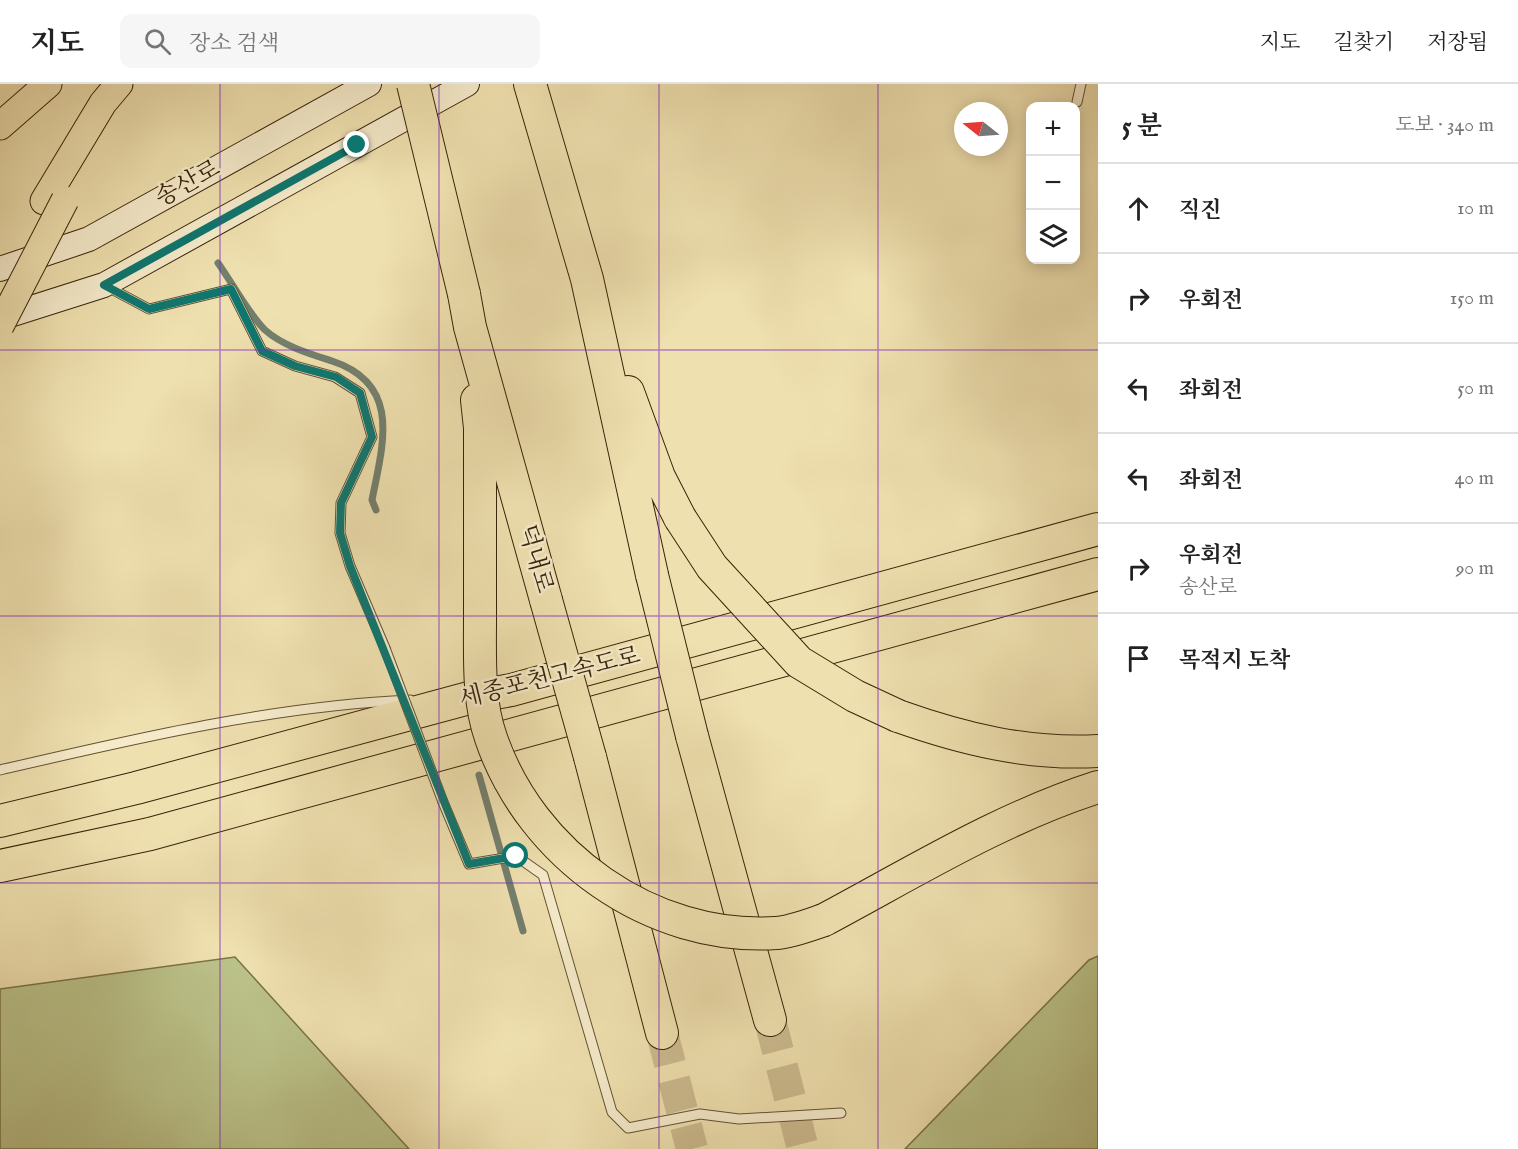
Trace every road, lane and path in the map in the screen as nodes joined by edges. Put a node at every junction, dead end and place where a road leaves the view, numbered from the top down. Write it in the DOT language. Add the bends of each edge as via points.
graph roads {
  1 [pos="48,84"];
  2 [pos="119,84"];
  3 [pos="139,84"];
  4 [pos="369,84"];
  5 [pos="413,84"];
  6 [pos="467,84"];
  7 [pos="531,84"];
  8 [pos="1081,84"];
  9 [pos="1077,102"];
  10 [pos="0,126"];
  11 [pos="55,200"];
  12 [pos="582,265"];
  13 [pos="0,269"];
  14 [pos="104,285"];
  15 [pos="0,286"];
  16 [pos="0,318"];
  17 [pos="0,326"];
  18 [pos="470,327"];
  19 [pos="1098,529"];
  20 [pos="1098,574"];
  21 [pos="469,698"];
  22 [pos="1098,751"];
  23 [pos="0,770"];
  24 [pos="1098,787"];
  25 [pos="0,821"];
  26 [pos="0,866"];
  27 [pos="770,1020"];
  28 [pos="662,1033"];
  29 [pos="841,1113"];
  1 -- 10 [label="main road"];
  2 -- 11 [label="main road" via="103,103"];
  3 -- 11 [label="main road"];
  4 -- 13 [label="street, 송산로" via="89,239"];
  5 -- 18 [label="highway, 덕내로, bridge"];
  6 -- 14 [label="street, 송산로"];
  7 -- 12 [label="highway"];
  8 -- 9 [label="lane"];
  11 -- 15 [label="main road"];
  11 -- 17 [label="main road, bridge"];
  12 -- 22 [label="highway, bridge" via="659,477 680,518 712,567 799,662 855,696 948,734 1033,752"];
  12 -- 27 [label="highway, bridge" via="692,736"];
  14 -- 16 [label="street, 송산로"];
  14 -- 29 [label="lane, bridge" via="149,309 231,289 262,351 295,366 336,377 360,393 372,437 341,503 340,533 350,566 469,864 516,856 543,875 612,1112 628,1128 700,1114 739,1119"];
  18 -- 24 [label="highway, bridge" via="480,428 481,678 490,737 515,789 574,863 616,893 657,914 710,930 777,933 824,921 1001,824"];
  18 -- 28 [label="highway, 덕내로, bridge"];
  19 -- 21 [label="highway, 세종포천고속도로" via="511,690"];
  20 -- 26 [label="highway, 세종포천고속도로" via="150,834"];
  21 -- 23 [label="lane" via="343,703 111,744"];
  21 -- 25 [label="highway, 세종포천고속도로"];
}
